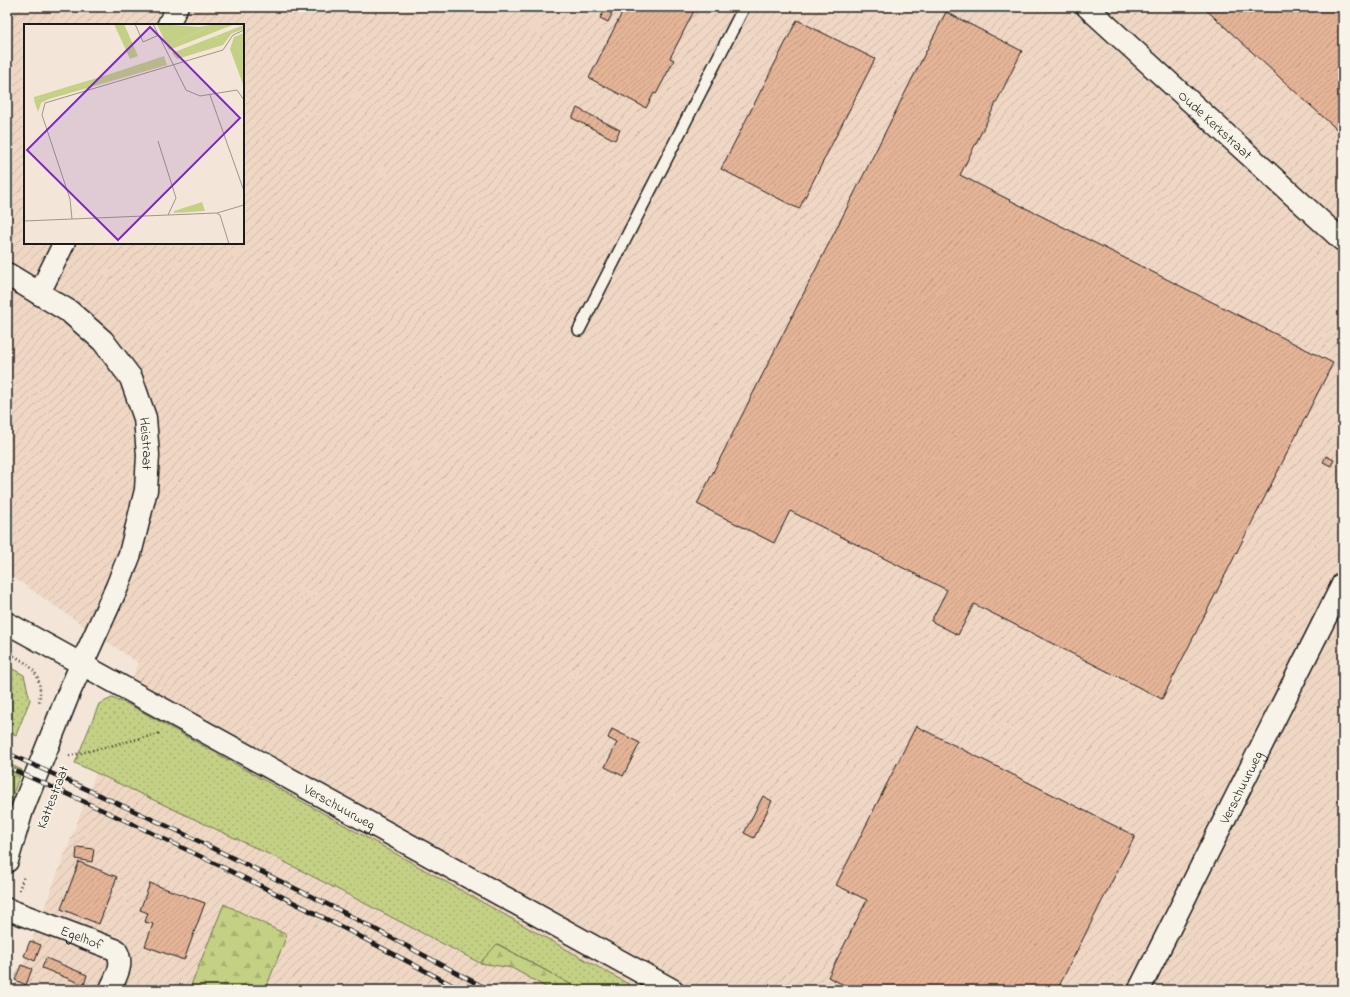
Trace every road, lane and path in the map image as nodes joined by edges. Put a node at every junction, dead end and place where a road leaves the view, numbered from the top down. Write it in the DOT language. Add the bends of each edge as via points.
graph roads {
  1 [pos="177,7"];
  2 [pos="744,7"];
  3 [pos="1087,7"];
  4 [pos="168,24"];
  5 [pos="1343,241"];
  6 [pos="64,244"];
  7 [pos="7,274"];
  8 [pos="39,294"];
  9 [pos="579,330"];
  10 [pos="1343,583"];
  11 [pos="7,623"];
  12 [pos="7,652"];
  13 [pos="82,664"];
  14 [pos="38,707"];
  15 [pos="170,713"];
  16 [pos="65,762"];
  17 [pos="7,861"];
  18 [pos="24,876"];
  19 [pos="10,910"];
  20 [pos="110,990"];
  21 [pos="673,990"];
  22 [pos="1139,990"];
  1 -- 4 [label="street"];
  2 -- 9 [label="lane"];
  3 -- 5 [label="street, Oude Kerkstraat"];
  6 -- 8 [label="street"];
  7 -- 8 [label="street, Heistraat"];
  8 -- 13 [label="street, Heistraat" via="70,312 103,340 131,378 145,418 148,455 146,490 139,522 120,580"];
  10 -- 22 [label="street, Verschuurweg"];
  11 -- 13 [label="street, Verschuurweg"];
  12 -- 14 [label="path" via="27,663 37,674 40,689"];
  13 -- 15 [label="street, Verschuurweg"];
  13 -- 17 [label="street, Kattestraat" via="22,810"];
  15 -- 16 [label="path, Kattestraat" via="158,734 68,756"];
  15 -- 21 [label="street, Verschuurweg"];
  18 -- 19 [label="path"];
  19 -- 20 [label="street, Egelhof" via="116,950 121,964"];
}
